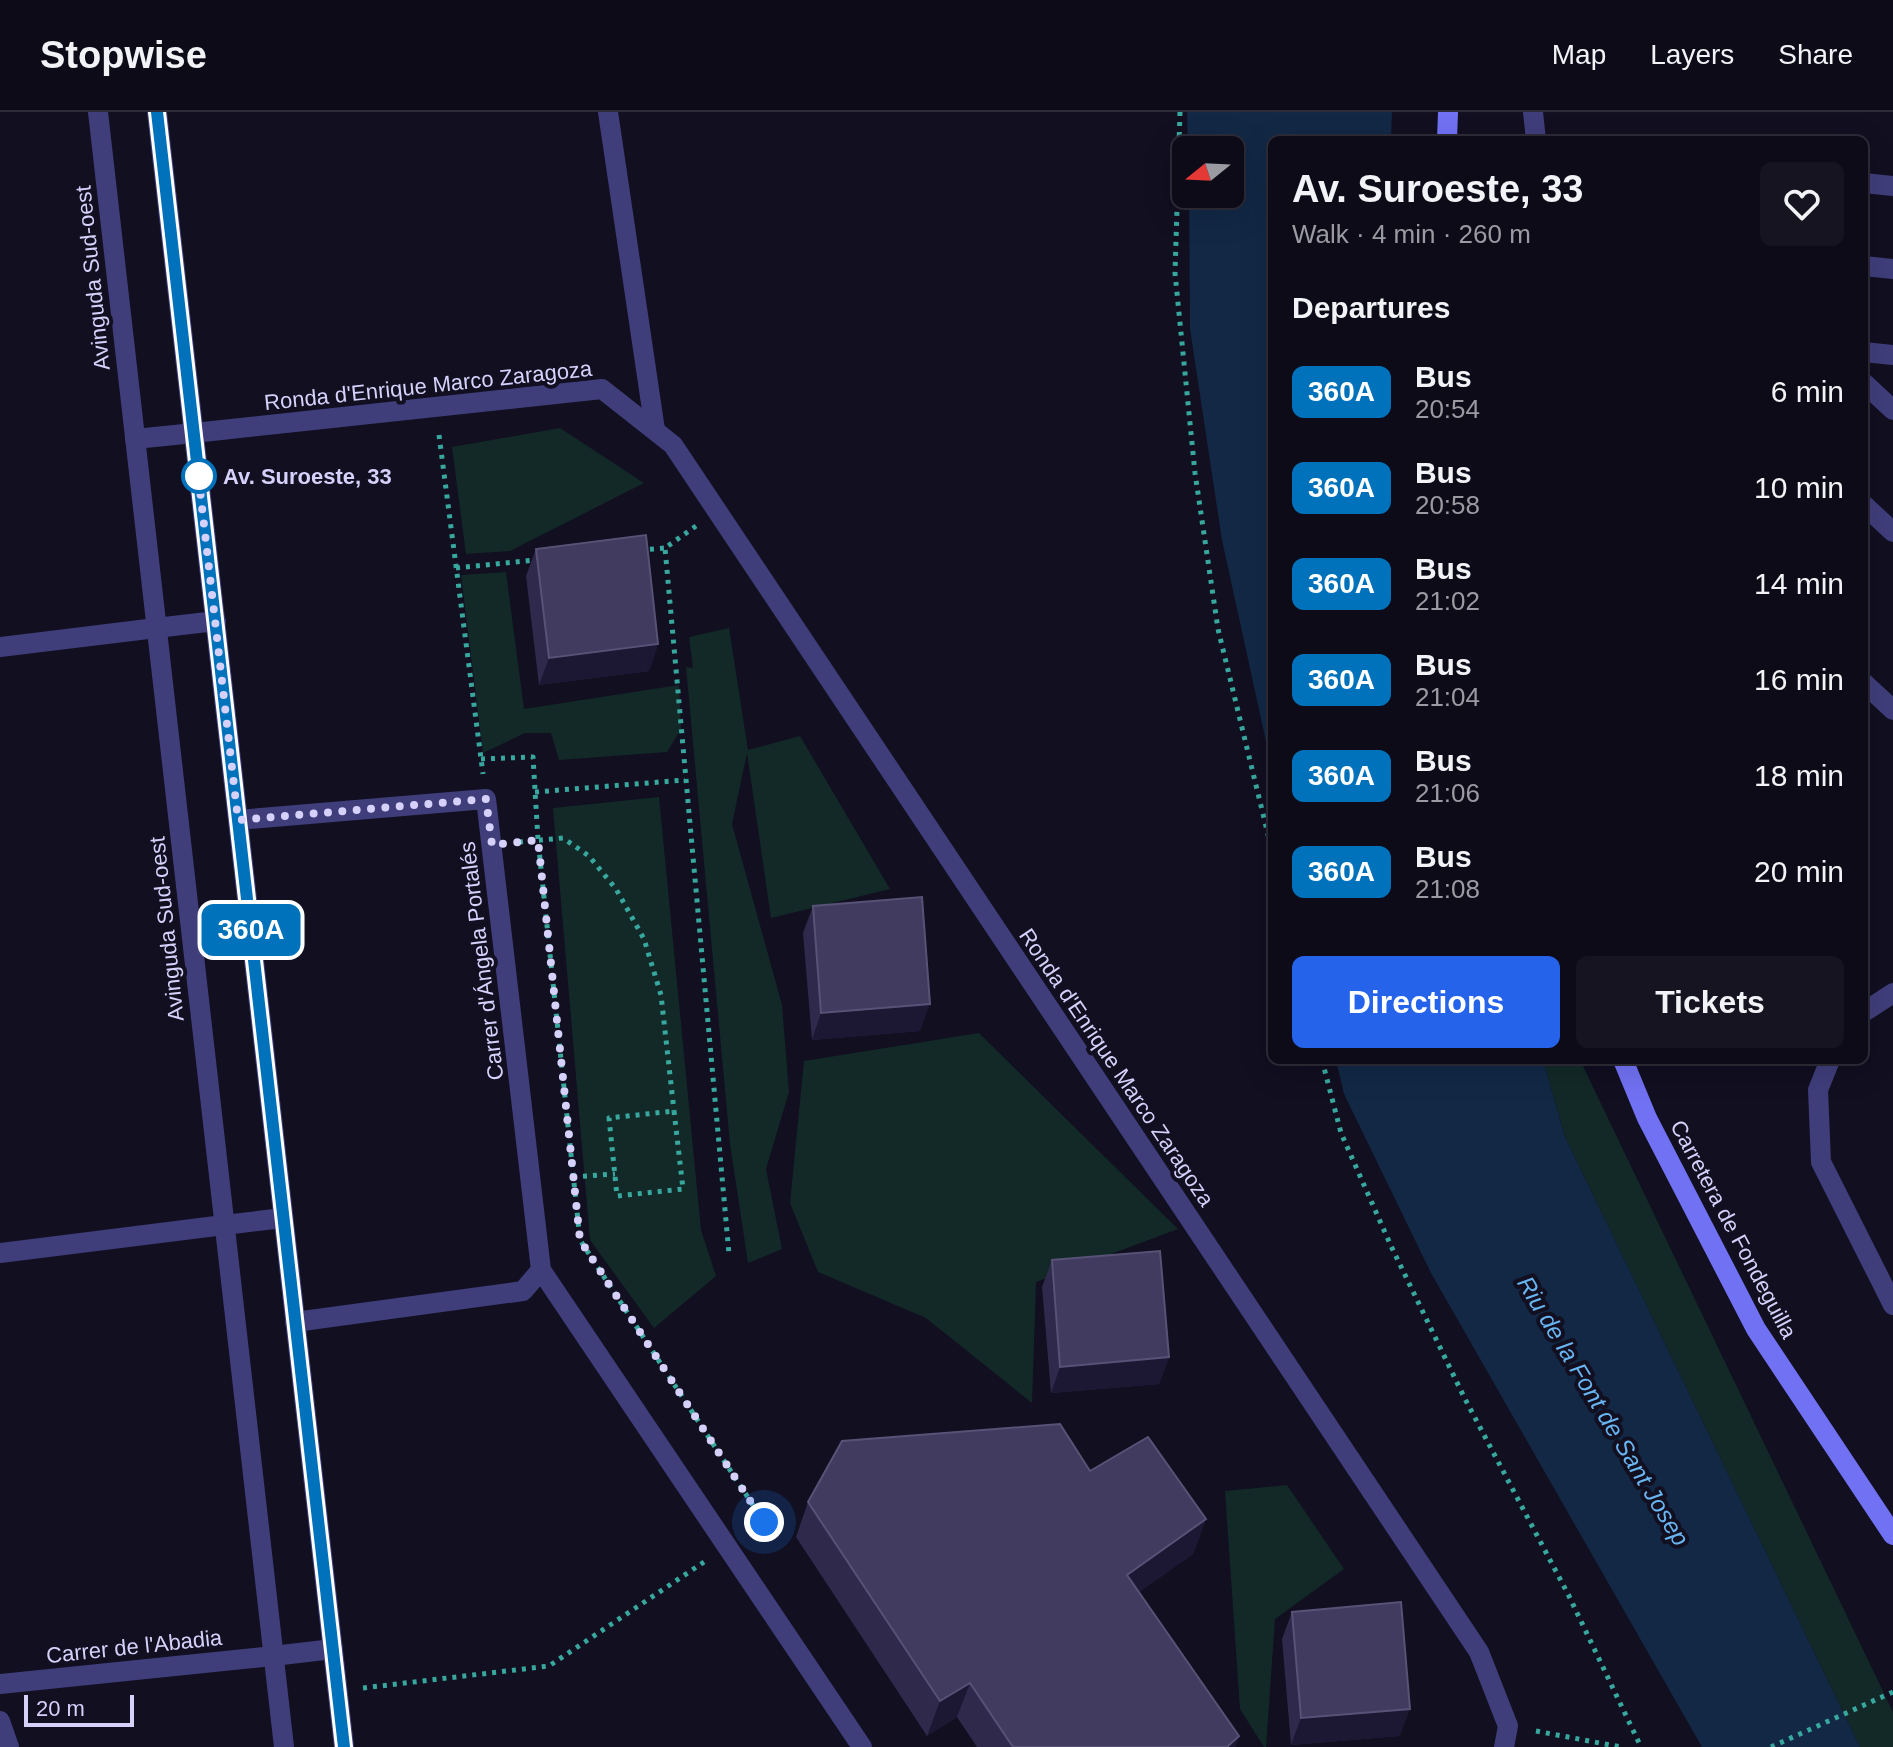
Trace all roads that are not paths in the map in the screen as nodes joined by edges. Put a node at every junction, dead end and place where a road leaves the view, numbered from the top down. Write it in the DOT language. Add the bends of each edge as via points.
graph roads {
  1 [pos="98,112"];
  2 [pos="157,112"];
  3 [pos="608,112"];
  4 [pos="1448,112"];
  5 [pos="1533,112"];
  6 [pos="1447,136"];
  7 [pos="1536,136"];
  8 [pos="1868,183"];
  9 [pos="1893,186"];
  10 [pos="1868,266"];
  11 [pos="1893,269"];
  12 [pos="1868,352"];
  13 [pos="1893,355"];
  14 [pos="1868,387"];
  15 [pos="1893,410"];
  16 [pos="655,430"];
  17 [pos="194,433"];
  18 [pos="135,439"];
  19 [pos="1868,509"];
  20 [pos="1893,532"];
  21 [pos="216,621"];
  22 [pos="156,628"];
  23 [pos="0,647"];
  24 [pos="1868,687"];
  25 [pos="1893,710"];
  26 [pos="238,820"];
  27 [pos="1893,993"];
  28 [pos="1868,1009"];
  29 [pos="1625,1064"];
  30 [pos="1828,1064"];
  31 [pos="283,1218"];
  32 [pos="224,1225"];
  33 [pos="0,1253"];
  34 [pos="541,1270"];
  35 [pos="1893,1305"];
  36 [pos="295,1322"];
  37 [pos="1893,1535"];
  38 [pos="333,1649"];
  39 [pos="273,1656"];
  40 [pos="0,1684"];
  41 [pos="0,1721"];
  42 [pos="9,1747"];
  43 [pos="284,1747"];
  44 [pos="344,1747"];
  45 [pos="862,1747"];
  46 [pos="1504,1747"];
  1 -- 18 [label="street, Avinguda Sud-oest"];
  2 -- 17 [label="street"];
  3 -- 16 [label="street"];
  4 -- 6 [label="main road"];
  5 -- 7 [label="street"];
  8 -- 9 [label="street"];
  10 -- 11 [label="street"];
  12 -- 13 [label="street"];
  14 -- 15 [label="street"];
  16 -- 17 [label="street, Ronda d'Enrique Marco Zaragoza" via="602,389"];
  16 -- 46 [label="street, Ronda d'Enrique Marco Zaragoza" via="673,445 1479,1652 1508,1726"];
  17 -- 18 [label="street"];
  17 -- 21 [label="street"];
  18 -- 22 [label="street, Avinguda Sud-oest"];
  19 -- 20 [label="street"];
  21 -- 22 [label="street"];
  21 -- 26 [label="street"];
  22 -- 23 [label="street"];
  22 -- 32 [label="street, Avinguda Sud-oest"];
  24 -- 25 [label="street"];
  26 -- 31 [label="street"];
  26 -- 34 [label="street, Carrer d'Ángela Portalés" via="486,799"];
  27 -- 28 [label="street"];
  29 -- 37 [label="main road, Carretera de Fondeguilla" via="1756,1329"];
  30 -- 35 [label="street" via="1818,1090 1821,1162"];
  31 -- 32 [label="street"];
  31 -- 36 [label="street"];
  32 -- 33 [label="street"];
  32 -- 39 [label="street, Avinguda Sud-oest"];
  34 -- 36 [label="street" via="523,1291"];
  34 -- 45 [label="street, Carrer d'Ángela Portalés"];
  36 -- 38 [label="street"];
  38 -- 39 [label="street"];
  38 -- 44 [label="street"];
  39 -- 40 [label="street, Carrer de l'Abadia"];
  39 -- 43 [label="street, Avinguda Sud-oest"];
  41 -- 42 [label="street"];
}
